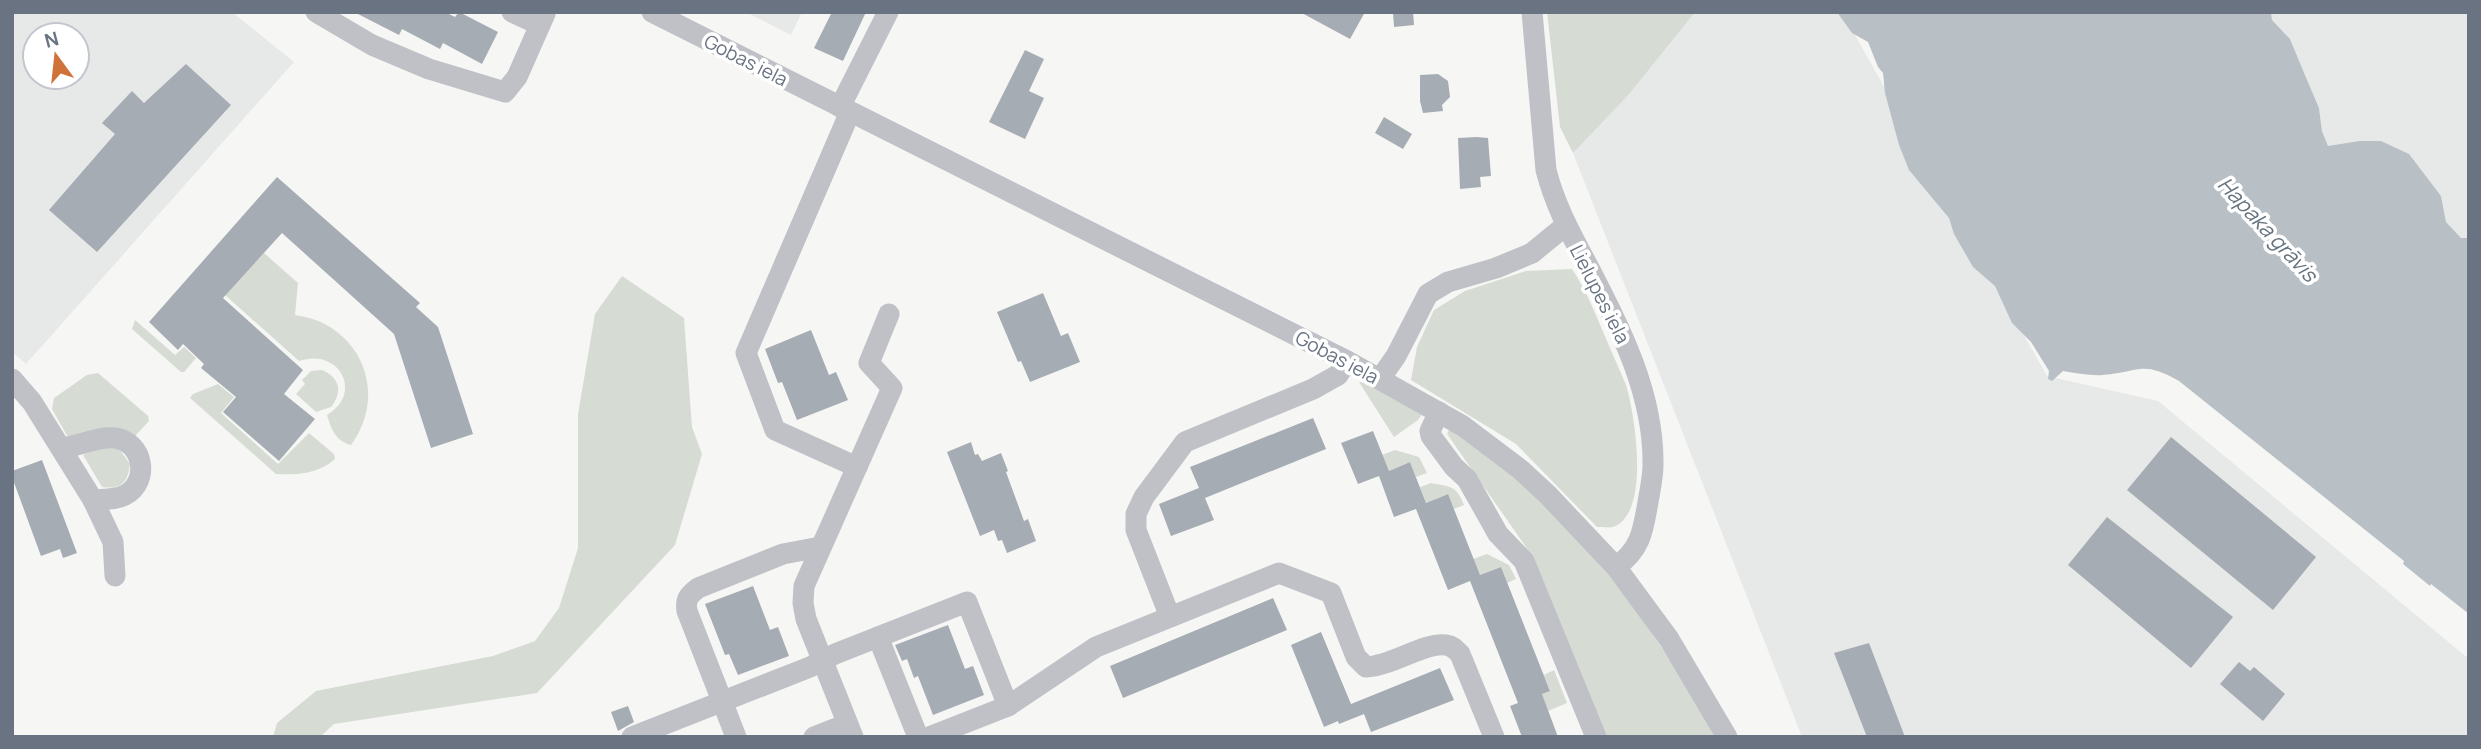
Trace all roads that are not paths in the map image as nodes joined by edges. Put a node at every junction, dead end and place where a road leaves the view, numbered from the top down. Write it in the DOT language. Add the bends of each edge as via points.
graph roads {
  1 [pos="316,12"];
  2 [pos="512,12"];
  3 [pos="652,12"];
  4 [pos="888,12"];
  5 [pos="1532,12"];
  6 [pos="543,19"];
  7 [pos="845,109"];
  8 [pos="1565,226"];
  9 [pos="890,314"];
  10 [pos="1347,361"];
  11 [pos="12,379"];
  12 [pos="1380,380"];
  13 [pos="1439,412"];
  14 [pos="62,448"];
  15 [pos="857,467"];
  16 [pos="93,500"];
  17 [pos="820,547"];
  18 [pos="1616,567"];
  19 [pos="115,576"];
  20 [pos="1170,617"];
  21 [pos="878,637"];
  22 [pos="822,661"];
  23 [pos="722,702"];
  24 [pos="1008,706"];
  25 [pos="850,730"];
  26 [pos="632,737"];
  27 [pos="736,737"];
  28 [pos="814,737"];
  29 [pos="918,737"];
  30 [pos="929,737"];
  31 [pos="1494,737"];
  32 [pos="1596,737"];
  33 [pos="1727,737"];
  1 -- 6 [label="street" via="372,45 505,93"];
  2 -- 6 [label="street"];
  3 -- 7 [label="street, Gobas iela"];
  4 -- 7 [label="street"];
  5 -- 8 [label="street, Lielupes iela" via="1546,170"];
  7 -- 10 [label="street, Gobas iela"];
  7 -- 15 [label="street" via="746,353 775,430"];
  8 -- 12 [label="street" via="1532,253 1448,282 1428,294"];
  8 -- 18 [label="street, Lielupes iela" via="1625,340 1652,433 1654,468 1644,525 1632,555"];
  9 -- 15 [label="street" via="869,363 892,388"];
  10 -- 12 [label="street, Gobas iela"];
  10 -- 20 [label="street" via="1338,376 1313,389 1185,442 1144,497 1136,514 1136,530"];
  11 -- 14 [label="street" via="33,402"];
  12 -- 13 [label="street, Gobas iela"];
  13 -- 18 [label="street, Gobas iela" via="1521,470"];
  13 -- 32 [label="street" via="1430,430 1434,442 1467,479 1498,534 1524,561"];
  14 -- 16 [label="street"];
  14 -- 16 [label="street" via="115,438 134,448 142,471 137,485 117,498"];
  15 -- 17 [label="street"];
  16 -- 19 [label="street" via="113,542"];
  17 -- 22 [label="street" via="804,586 803,603"];
  17 -- 23 [label="street" via="783,554 698,588 689,596 687,611"];
  18 -- 33 [label="street, Gobas iela" via="1670,639"];
  20 -- 24 [label="street" via="1096,647"];
  20 -- 31 [label="street" via="1279,573 1331,593 1356,657 1366,667 1432,647 1453,647"];
  21 -- 22 [label="street"];
  21 -- 24 [label="street" via="967,602"];
  21 -- 29 [label="street"];
  22 -- 23 [label="street"];
  22 -- 25 [label="street"];
  23 -- 26 [label="street"];
  23 -- 27 [label="street"];
  24 -- 30 [label="street"];
  25 -- 28 [label="street"];
}
